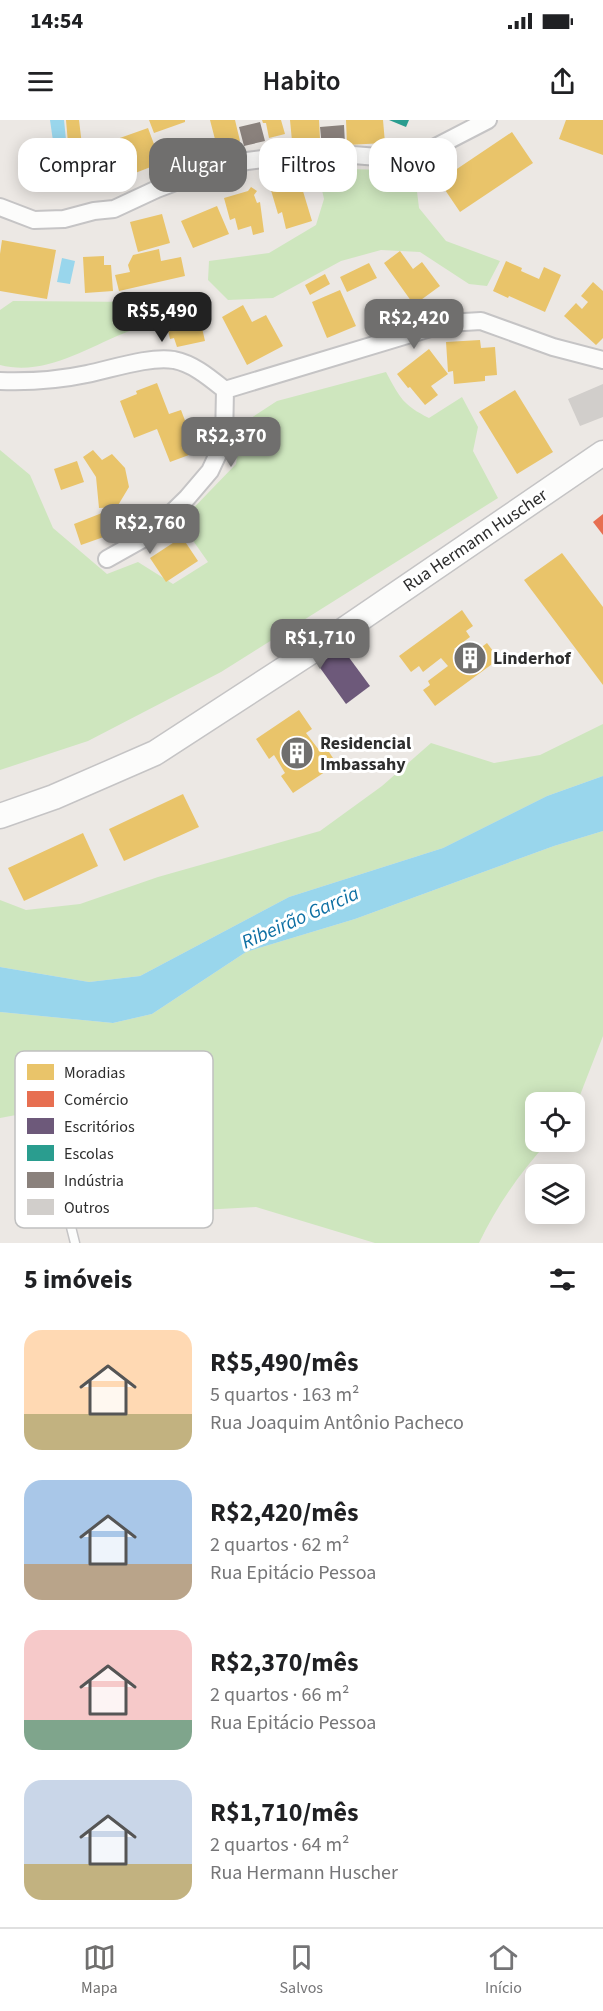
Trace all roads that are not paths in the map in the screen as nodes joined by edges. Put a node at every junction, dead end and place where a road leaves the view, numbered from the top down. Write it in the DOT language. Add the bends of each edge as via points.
graph roads {
  1 [pos="488,120"];
  2 [pos="0,207"];
  3 [pos="603,360"];
  4 [pos="0,381"];
  5 [pos="225,390"];
  6 [pos="603,453"];
  7 [pos="107,559"];
  8 [pos="0,816"];
  9 [pos="71,1228"];
  10 [pos="75,1243"];
  1 -- 2 [label="street" via="426,152 390,158 341,154 247,162 194,175 114,209 64,219 34,220"];
  3 -- 5 [label="street" via="481,321 438,326"];
  4 -- 5 [label="street" via="38,380 137,362 173,360 200,370"];
  5 -- 7 [label="street" via="224,441 210,471 148,536"];
  6 -- 8 [label="main road, Rua Hermann Huscher" via="155,753"];
  9 -- 10 [label="lane"];
}
